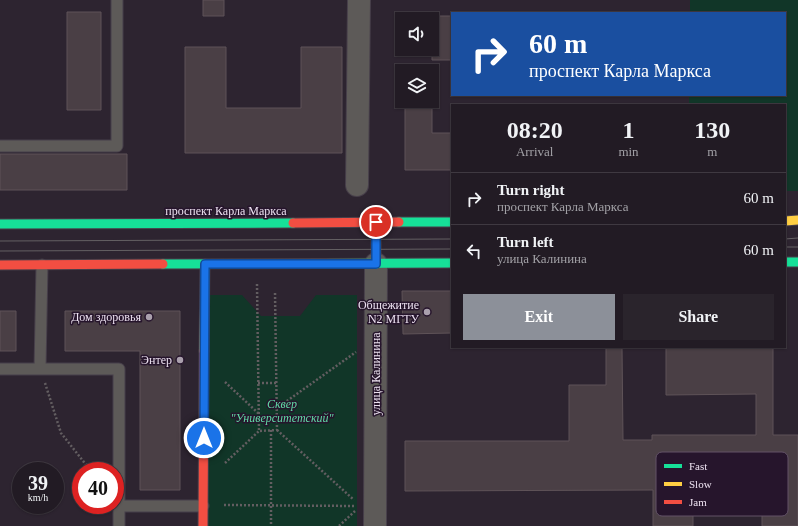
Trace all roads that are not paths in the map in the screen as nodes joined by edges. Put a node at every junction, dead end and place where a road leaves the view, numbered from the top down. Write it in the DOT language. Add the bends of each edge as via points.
graph roads {
  1 [pos="117,0"];
  2 [pos="359,0"];
  3 [pos="0,146"];
  4 [pos="357,185"];
  5 [pos="786,220"];
  6 [pos="798,220"];
  7 [pos="376,222"];
  8 [pos="451,222"];
  9 [pos="0,224"];
  10 [pos="786,262"];
  11 [pos="798,262"];
  12 [pos="451,263"];
  13 [pos="42,264"];
  14 [pos="205,264"];
  15 [pos="376,264"];
  16 [pos="0,265"];
  17 [pos="0,369"];
  18 [pos="40,369"];
  19 [pos="119,462"];
  20 [pos="124,506"];
  21 [pos="203,506"];
  22 [pos="119,514"];
  23 [pos="119,526"];
  24 [pos="203,526"];
  25 [pos="375,526"];
  1 -- 3 [label="lane" via="117,146"];
  2 -- 4 [label="street"];
  5 -- 6 [label="main road"];
  7 -- 8 [label="main road, проспект Карла Маркса"];
  7 -- 9 [label="main road, проспект Карла Маркса"];
  7 -- 15 [label="main road, улица Калинина"];
  10 -- 11 [label="main road"];
  12 -- 15 [label="main road"];
  13 -- 14 [label="main road"];
  13 -- 16 [label="main road"];
  13 -- 18 [label="lane"];
  14 -- 15 [label="main road"];
  14 -- 21 [label="main road"];
  15 -- 25 [label="street, улица Калинина"];
  17 -- 18 [label="lane"];
  18 -- 19 [label="lane" via="119,369"];
  20 -- 21 [label="lane"];
  21 -- 24 [label="main road"];
  22 -- 23 [label="lane"];
}
